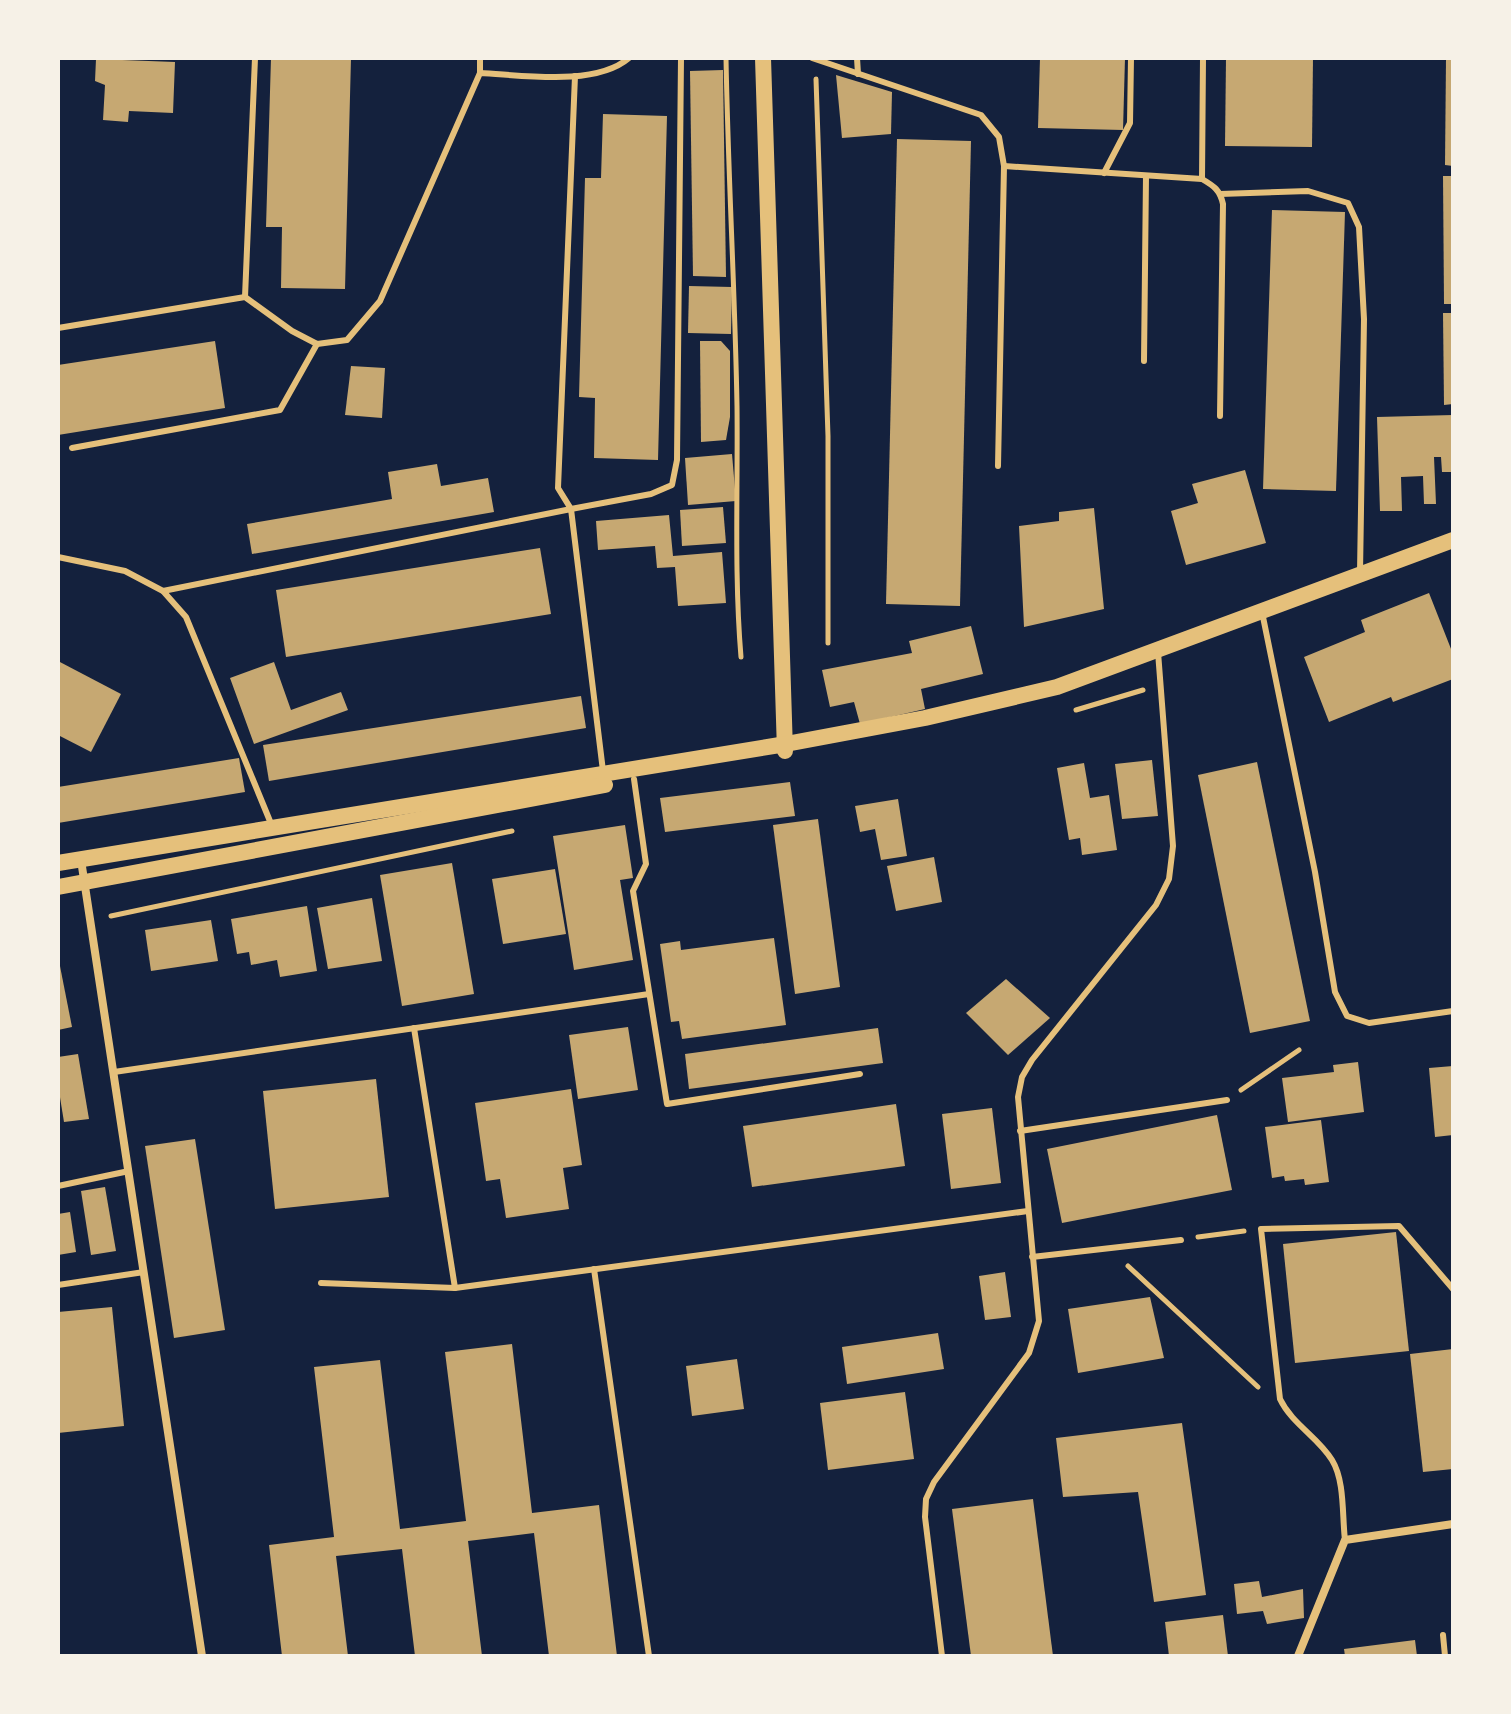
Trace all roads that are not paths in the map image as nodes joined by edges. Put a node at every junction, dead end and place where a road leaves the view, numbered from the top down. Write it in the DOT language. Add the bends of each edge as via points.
graph roads {
  1 [pos="255,58"];
  2 [pos="480,58"];
  3 [pos="629,58"];
  4 [pos="681,58"];
  5 [pos="755,58"];
  6 [pos="763,58"];
  7 [pos="857,58"];
  8 [pos="1131,58"];
  9 [pos="1203,58"];
  10 [pos="814,59"];
  11 [pos="480,73"];
  12 [pos="858,74"];
  13 [pos="575,76"];
  14 [pos="1004,166"];
  15 [pos="1104,173"];
  16 [pos="1146,176"];
  17 [pos="1202,179"];
  18 [pos="1220,194"];
  19 [pos="245,297"];
  20 [pos="58,328"];
  21 [pos="317,344"];
  22 [pos="1144,361"];
  23 [pos="1220,416"];
  24 [pos="72,448"];
  25 [pos="998,466"];
  26 [pos="571,509"];
  27 [pos="1453,540"];
  28 [pos="58,557"];
  29 [pos="1360,573"];
  30 [pos="163,591"];
  31 [pos="1262,612"];
  32 [pos="1158,652"];
  33 [pos="782,748"];
  34 [pos="604,774"];
  35 [pos="634,779"];
  36 [pos="273,828"];
  37 [pos="81,860"];
  38 [pos="58,863"];
  39 [pos="84,882"];
  40 [pos="58,887"];
  41 [pos="649,994"];
  42 [pos="1453,1011"];
  43 [pos="414,1028"];
  44 [pos="114,1072"];
  45 [pos="860,1074"];
  46 [pos="1227,1100"];
  47 [pos="1020,1131"];
  48 [pos="129,1171"];
  49 [pos="58,1186"];
  50 [pos="1028,1211"];
  51 [pos="1181,1240"];
  52 [pos="1032,1257"];
  53 [pos="594,1269"];
  54 [pos="144,1272"];
  55 [pos="321,1283"];
  56 [pos="58,1285"];
  57 [pos="455,1288"];
  58 [pos="1453,1289"];
  59 [pos="1453,1524"];
  60 [pos="1345,1540"];
  61 [pos="1443,1635"];
  62 [pos="202,1656"];
  63 [pos="649,1656"];
  64 [pos="942,1656"];
  65 [pos="1298,1656"];
  66 [pos="1445,1656"];
  1 -- 19 [label="lane"];
  2 -- 11 [label="lane"];
  3 -- 13 [label="lane" via="617,68"];
  4 -- 26 [label="lane" via="677,460 672,485"];
  5 -- 33 [label="main road"];
  6 -- 33 [label="main road"];
  7 -- 12 [label="lane"];
  8 -- 15 [label="lane" via="1130,123"];
  9 -- 17 [label="lane"];
  10 -- 12 [label="lane"];
  11 -- 13 [label="lane"];
  11 -- 21 [label="lane" via="380,301 347,340"];
  12 -- 14 [label="lane" via="981,115 999,137"];
  13 -- 26 [label="lane" via="558,488"];
  14 -- 15 [label="lane"];
  14 -- 25 [label="lane"];
  15 -- 16 [label="lane"];
  16 -- 17 [label="lane"];
  16 -- 22 [label="lane"];
  17 -- 18 [label="lane"];
  18 -- 23 [label="lane"];
  18 -- 29 [label="lane" via="1308,191 1348,203 1359,227 1364,319"];
  19 -- 20 [label="lane"];
  19 -- 21 [label="lane"];
  21 -- 24 [label="lane" via="280,410"];
  26 -- 30 [label="lane"];
  26 -- 34 [label="lane"];
  27 -- 29 [label="main road"];
  28 -- 30 [label="lane" via="125,571"];
  29 -- 31 [label="main road"];
  30 -- 36 [label="lane" via="186,617"];
  31 -- 32 [label="main road"];
  31 -- 42 [label="lane" via="1335,992 1347,1016 1369,1023"];
  32 -- 33 [label="main road" via="1057,687"];
  32 -- 47 [label="lane" via="1173,846 1169,879 1156,905 1032,1060 1018,1097"];
  33 -- 34 [label="main road"];
  33 -- 35 [label="main road"];
  34 -- 36 [label="main road"];
  35 -- 39 [label="main road"];
  35 -- 41 [label="lane" via="646,864 633,891"];
  36 -- 37 [label="main road"];
  37 -- 38 [label="main road"];
  37 -- 39 [label="street"];
  39 -- 40 [label="main road"];
  39 -- 44 [label="street"];
  41 -- 43 [label="lane"];
  41 -- 45 [label="lane" via="667,1104"];
  43 -- 44 [label="lane"];
  43 -- 57 [label="lane"];
  44 -- 48 [label="street"];
  46 -- 47 [label="lane"];
  47 -- 50 [label="lane"];
  48 -- 49 [label="lane"];
  48 -- 54 [label="street"];
  50 -- 52 [label="lane"];
  50 -- 53 [label="lane"];
  51 -- 52 [label="lane"];
  52 -- 64 [label="lane" via="1039,1321 1029,1353 926,1499"];
  53 -- 57 [label="lane"];
  53 -- 63 [label="lane"];
  54 -- 56 [label="lane"];
  54 -- 62 [label="street"];
  55 -- 57 [label="lane"];
  58 -- 60 [label="lane" via="1399,1226 1261,1229 1280,1399 1333,1461"];
  59 -- 60 [label="street"];
  60 -- 65 [label="street"];
  61 -- 66 [label="lane"];
}
